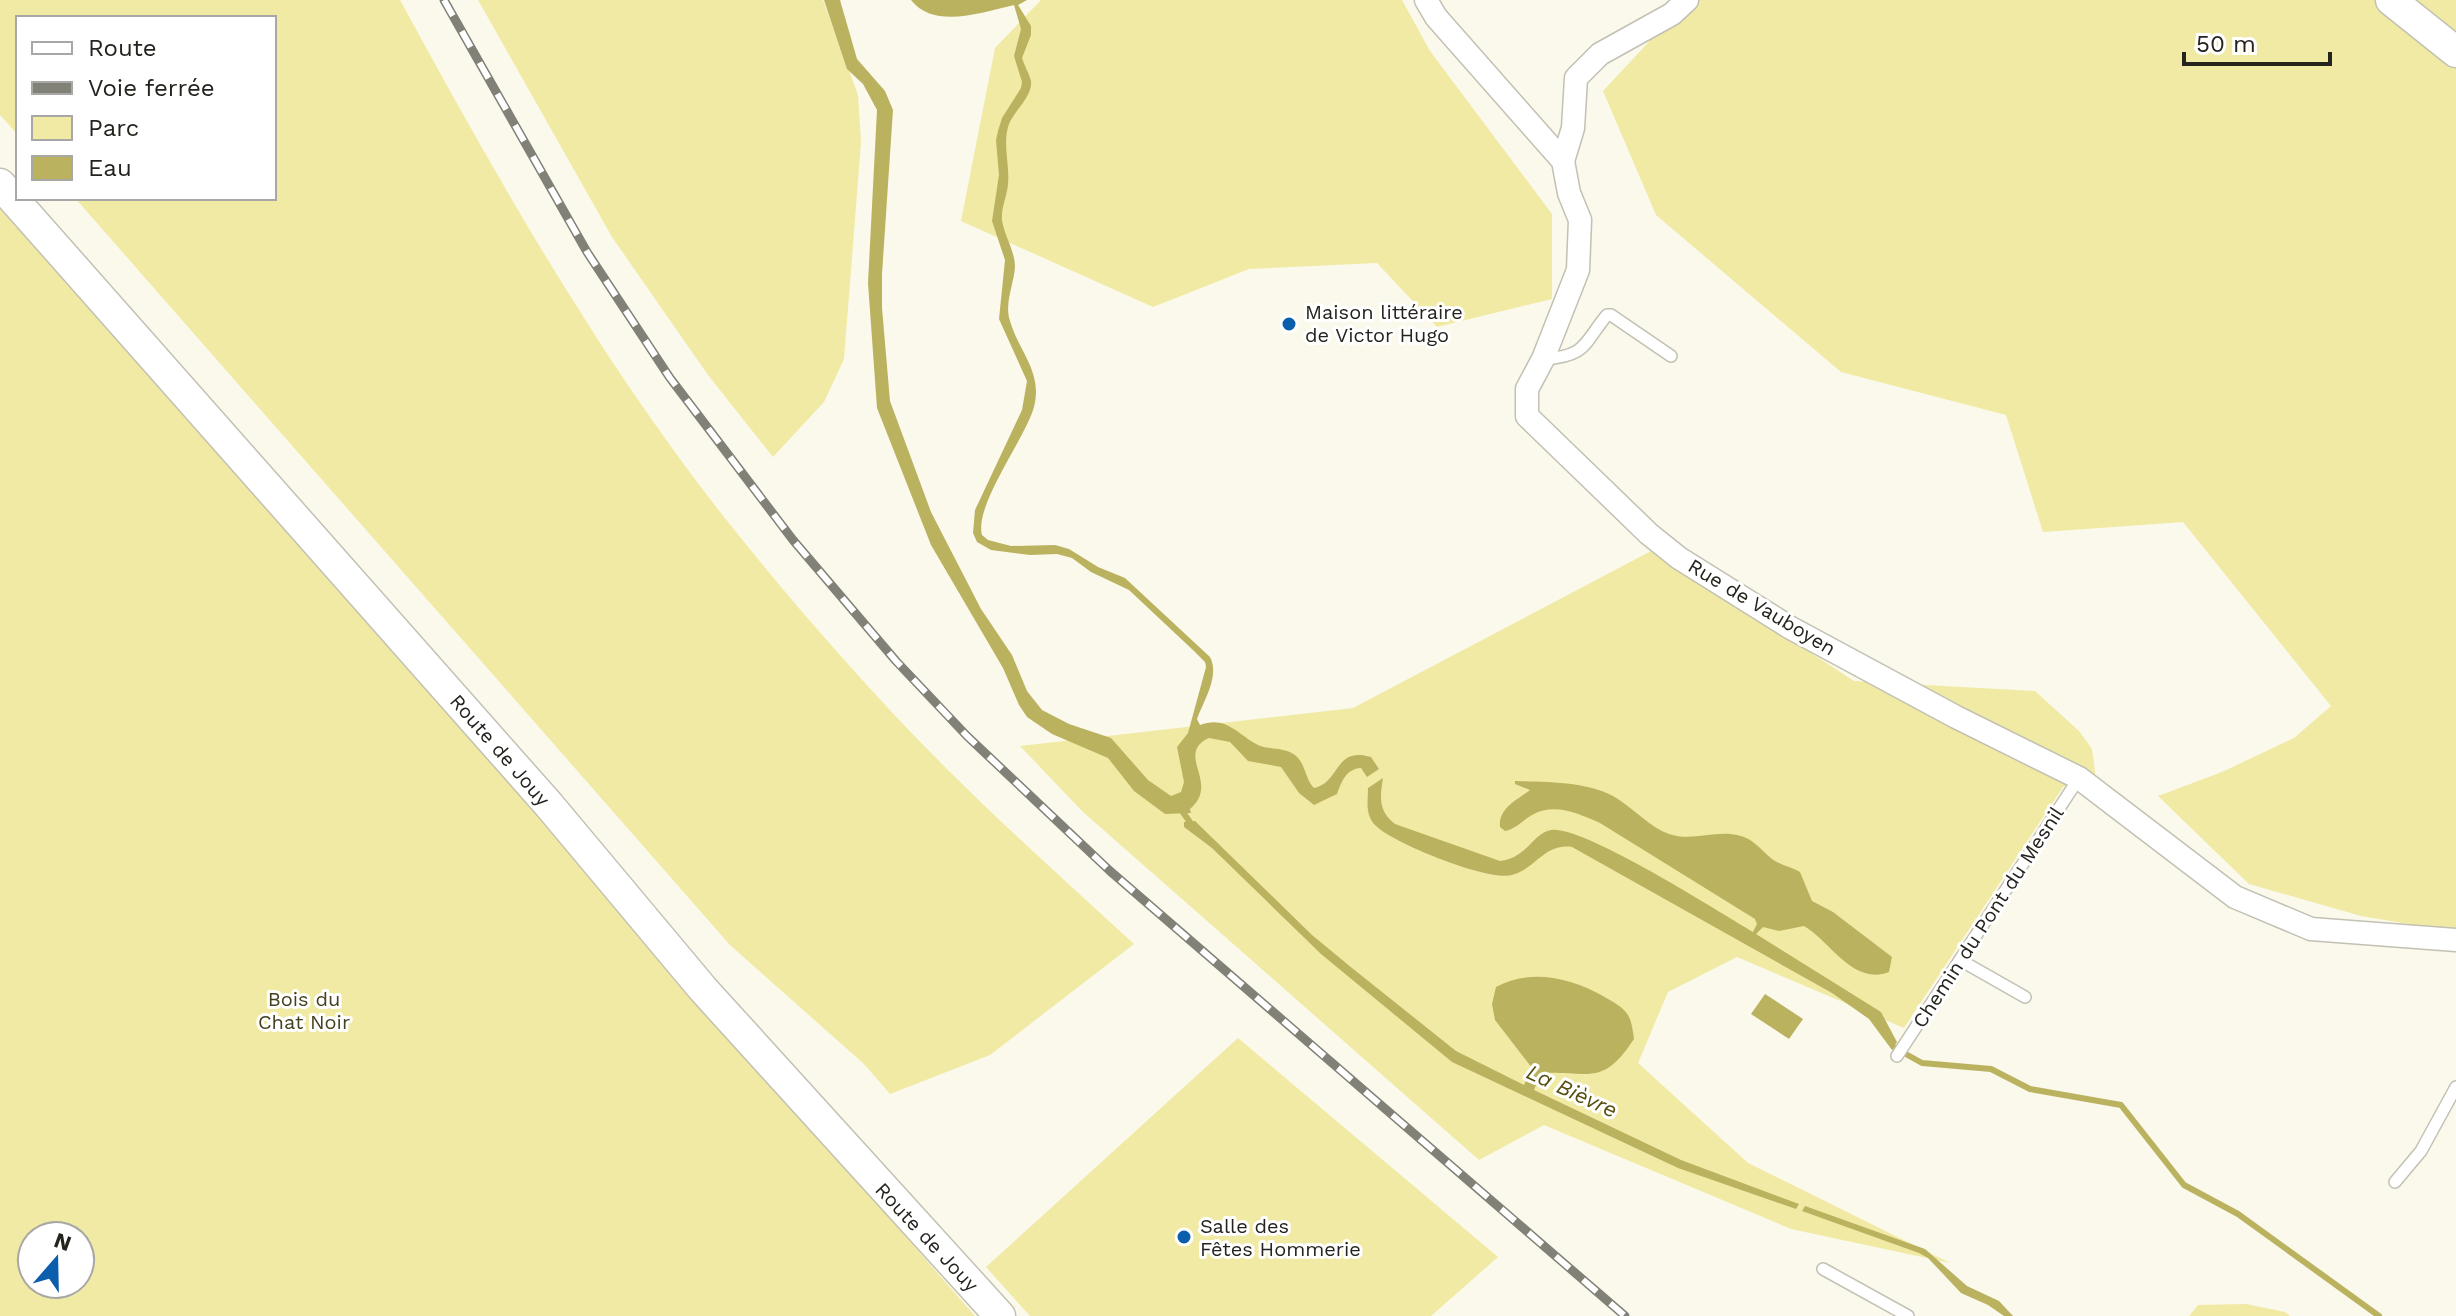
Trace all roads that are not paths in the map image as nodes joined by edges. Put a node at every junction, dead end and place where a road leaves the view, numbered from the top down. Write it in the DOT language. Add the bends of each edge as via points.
graph roads {
  1 [pos="1426,0"];
  2 [pos="1687,0"];
  3 [pos="2391,0"];
  4 [pos="2456,52"];
  5 [pos="1563,161"];
  6 [pos="0,184"];
  7 [pos="1671,356"];
  8 [pos="1543,359"];
  9 [pos="2079,778"];
  10 [pos="2456,940"];
  11 [pos="1960,960"];
  12 [pos="2025,997"];
  13 [pos="1900,1052"];
  14 [pos="2456,1087"];
  15 [pos="2395,1182"];
  16 [pos="1823,1269"];
  17 [pos="1000,1316"];
  18 [pos="1908,1316"];
  1 -- 5 [label="street, Rue de Vauboyen"];
  2 -- 5 [label="street" via="1600,54 1576,78 1573,128"];
  3 -- 4 [label="main road"];
  5 -- 8 [label="street, Rue de Vauboyen" via="1580,220 1578,270"];
  6 -- 17 [label="main road, Route de Jouy" via="549,805 703,989"];
  7 -- 8 [label="lane" via="1607,315 1586,346"];
  8 -- 9 [label="street, Rue de Vauboyen" via="1527,389 1527,416 1679,558 1789,627"];
  9 -- 10 [label="street, Rue de Vauboyen" via="2235,897 2311,929"];
  9 -- 11 [label="lane, Chemin du Pont du Mesnil"];
  11 -- 12 [label="lane"];
  11 -- 13 [label="lane, Chemin du Pont du Mesnil"];
  14 -- 15 [label="lane" via="2421,1151"];
  16 -- 18 [label="lane"];
}
